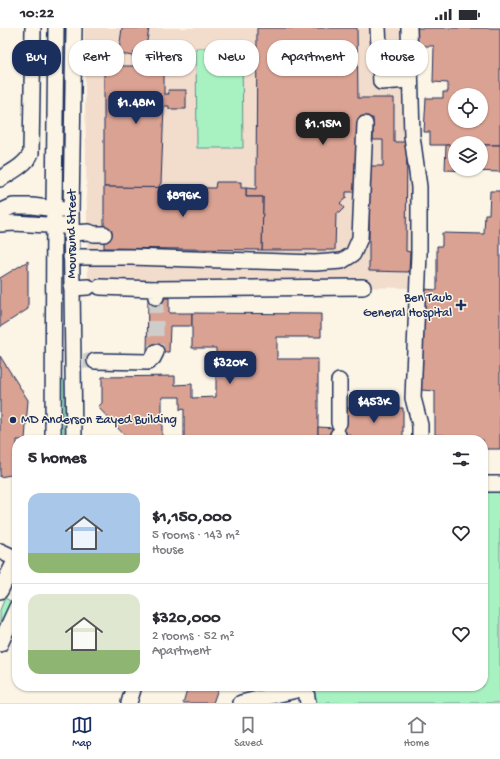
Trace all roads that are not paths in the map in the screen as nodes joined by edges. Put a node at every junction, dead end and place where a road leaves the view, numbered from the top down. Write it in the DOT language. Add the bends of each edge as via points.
graph roads {
  1 [pos="33,28"];
  2 [pos="56,28"];
  3 [pos="74,28"];
  4 [pos="378,28"];
  5 [pos="409,28"];
  6 [pos="410,80"];
  7 [pos="365,124"];
  8 [pos="0,179"];
  9 [pos="54,208"];
  10 [pos="71,211"];
  11 [pos="0,212"];
  12 [pos="0,224"];
  13 [pos="54,225"];
  14 [pos="71,230"];
  15 [pos="99,231"];
  16 [pos="71,258"];
  17 [pos="363,287"];
  18 [pos="72,288"];
  19 [pos="156,352"];
  20 [pos="84,361"];
  21 [pos="339,381"];
  22 [pos="339,433"];
  23 [pos="53,435"];
  24 [pos="75,435"];
  25 [pos="420,435"];
  26 [pos="488,484"];
  27 [pos="500,484"];
  28 [pos="0,551"];
  29 [pos="12,556"];
  30 [pos="12,568"];
  31 [pos="0,591"];
  32 [pos="12,618"];
  33 [pos="0,644"];
  34 [pos="133,691"];
  35 [pos="289,691"];
  36 [pos="306,691"];
  37 [pos="129,703"];
  38 [pos="241,703"];
  39 [pos="308,703"];
  1 -- 8 [label="street" via="31,153 24,163"];
  2 -- 9 [label="street, Moursund Street"];
  3 -- 10 [label="street, Moursund Street"];
  4 -- 6 [label="street" via="381,82"];
  5 -- 6 [label="street"];
  6 -- 25 [label="street" via="412,136 419,187 413,398"];
  7 -- 16 [label="street" via="360,238 353,254 342,261 316,263 131,257"];
  9 -- 10 [label="street"];
  9 -- 11 [label="street" via="13,206"];
  9 -- 13 [label="street, Moursund Street"];
  10 -- 14 [label="street, Moursund Street"];
  12 -- 13 [label="street" via="14,222"];
  13 -- 14 [label="street"];
  13 -- 23 [label="street, Moursund Street"];
  14 -- 15 [label="street"];
  14 -- 16 [label="street, Moursund Street"];
  16 -- 18 [label="street, Moursund Street"];
  17 -- 18 [label="street" via="156,293 94,287"];
  18 -- 20 [label="street, Moursund Street"];
  19 -- 20 [label="street" via="148,362"];
  20 -- 24 [label="street, Moursund Street"];
  21 -- 22 [label="street"];
  26 -- 27 [label="street"];
  28 -- 29 [label="street"];
  30 -- 31 [label="street"];
  32 -- 33 [label="street"];
  34 -- 37 [label="street"];
  35 -- 38 [label="street"];
  36 -- 39 [label="street"];
}
